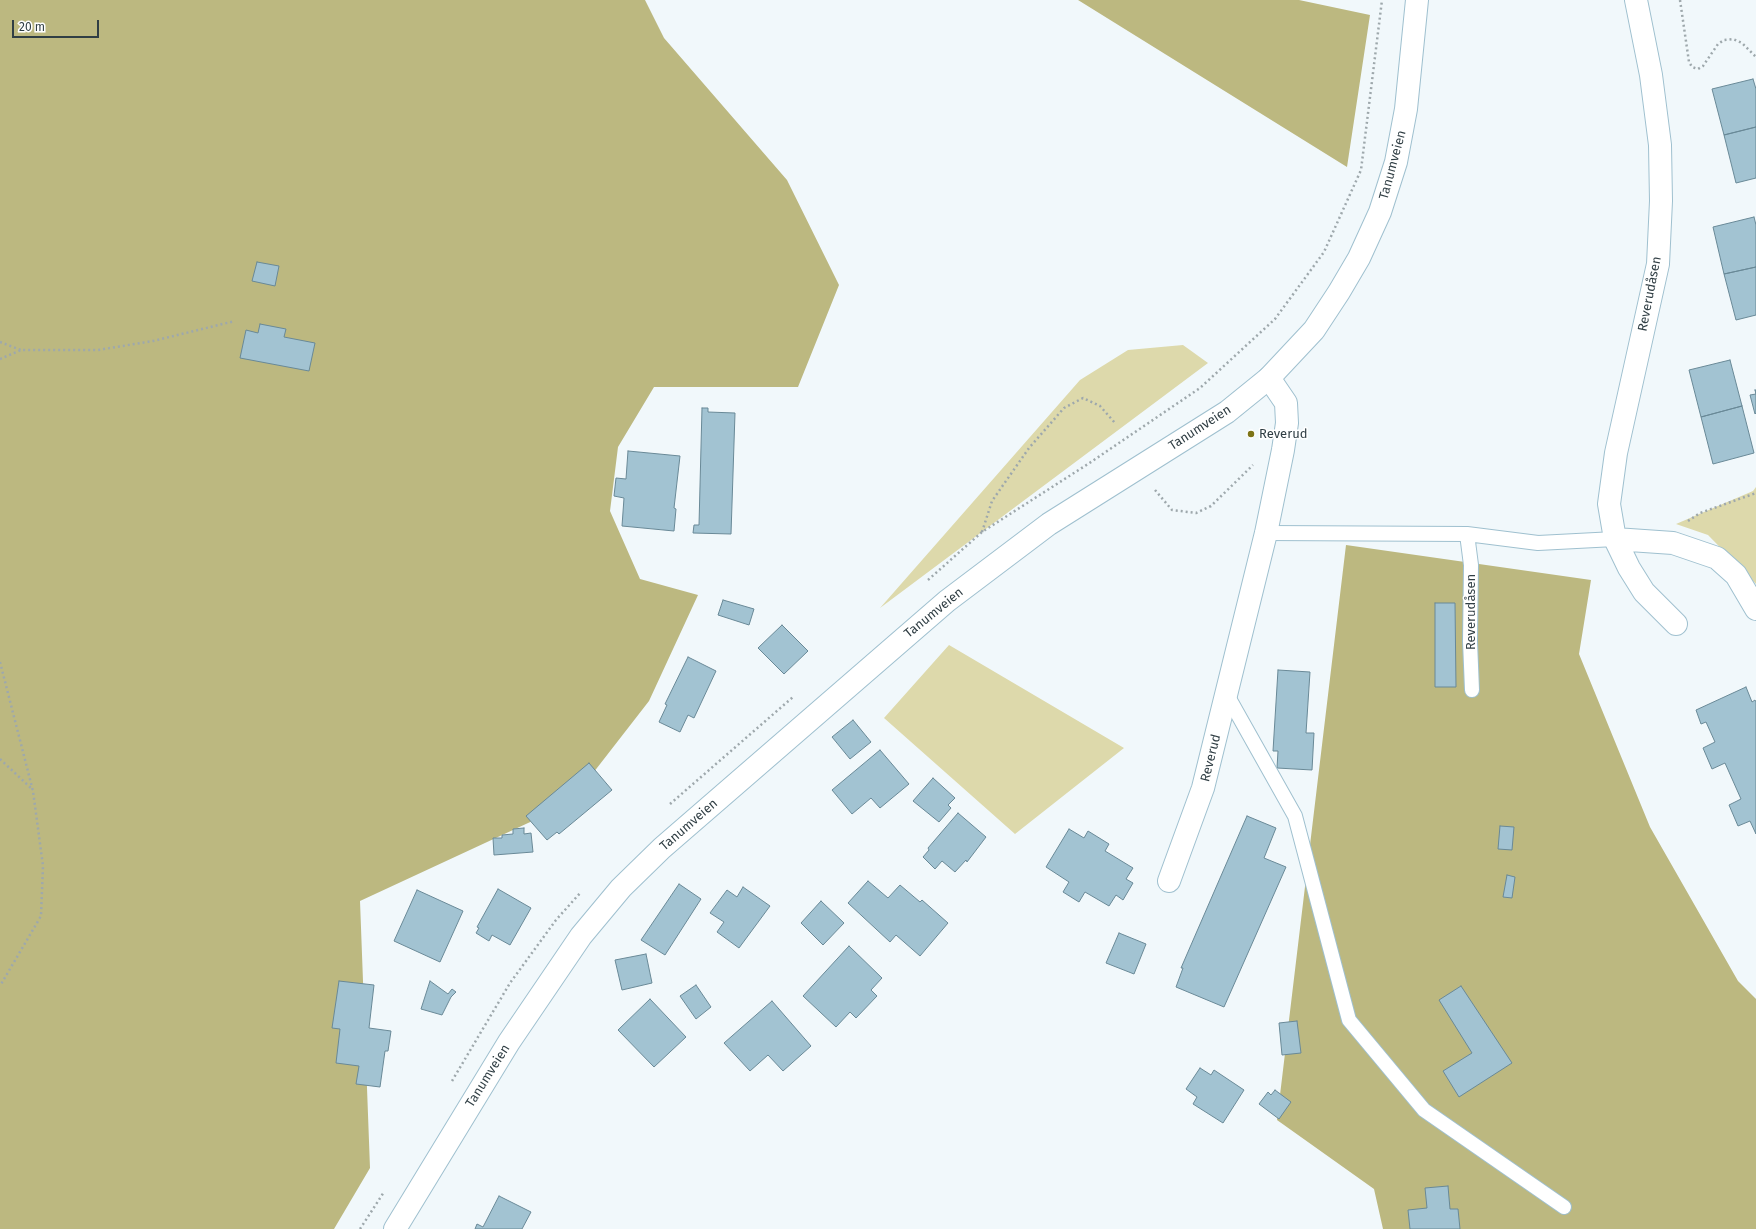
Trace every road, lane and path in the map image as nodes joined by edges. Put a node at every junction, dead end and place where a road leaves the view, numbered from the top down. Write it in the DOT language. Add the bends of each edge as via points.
graph roads {
  1 [pos="1417,0"];
  2 [pos="1636,0"];
  3 [pos="1680,0"];
  4 [pos="1756,57"];
  5 [pos="235,321"];
  6 [pos="0,342"];
  7 [pos="21,350"];
  8 [pos="0,359"];
  9 [pos="1269,378"];
  10 [pos="1116,423"];
  11 [pos="1283,450"];
  12 [pos="1155,490"];
  13 [pos="1756,493"];
  14 [pos="982,532"];
  15 [pos="1266,533"];
  16 [pos="1467,534"];
  17 [pos="1615,539"];
  18 [pos="1662,543"];
  19 [pos="1756,608"];
  20 [pos="1676,624"];
  21 [pos="0,662"];
  22 [pos="1472,690"];
  23 [pos="1227,695"];
  24 [pos="0,759"];
  25 [pos="33,791"];
  26 [pos="1169,881"];
  27 [pos="0,986"];
  28 [pos="1564,1207"];
  29 [pos="395,1229"];
  1 -- 9 [label="main road, Tanumveien" via="1406,109 1396,162 1380,212 1359,258 1314,330"];
  2 -- 17 [label="main road, Reverudåsen" via="1651,75 1660,145 1661,201 1658,264 1616,453 1609,504"];
  3 -- 4 [label="path" via="1689,62 1692,67 1698,69 1704,66 1718,44 1724,40 1733,39"];
  5 -- 7 [label="path" via="153,341 98,350"];
  6 -- 7 [label="path"];
  7 -- 8 [label="path"];
  9 -- 11 [label="main road, Reverud" via="1286,403 1287,423"];
  9 -- 29 [label="main road, Tanumveien" via="1227,412 1049,524 1008,554 892,647 662,848 621,888 581,936 509,1042"];
  10 -- 14 [label="path" via="1100,406 1083,398 1064,408 1029,448 992,501"];
  11 -- 12 [label="path" via="1269,449 1211,506 1196,513 1172,510"];
  11 -- 15 [label="main road, Reverud"];
  13 -- 18 [label="path" via="1700,513 1673,530"];
  15 -- 16 [label="lane"];
  15 -- 23 [label="main road, Reverud"];
  16 -- 17 [label="lane" via="1538,544"];
  16 -- 22 [label="lane, Reverudåsen" via="1471,565"];
  17 -- 18 [label="main road"];
  17 -- 20 [label="main road, Reverudåsen" via="1636,581"];
  18 -- 19 [label="main road" via="1673,543 1717,558 1736,575"];
  21 -- 25 [label="path"];
  23 -- 26 [label="main road, Reverud" via="1203,788"];
  23 -- 28 [label="lane" via="1295,816 1349,1020 1424,1110"];
  24 -- 25 [label="path"];
  25 -- 27 [label="path" via="43,866 41,916"];
}
